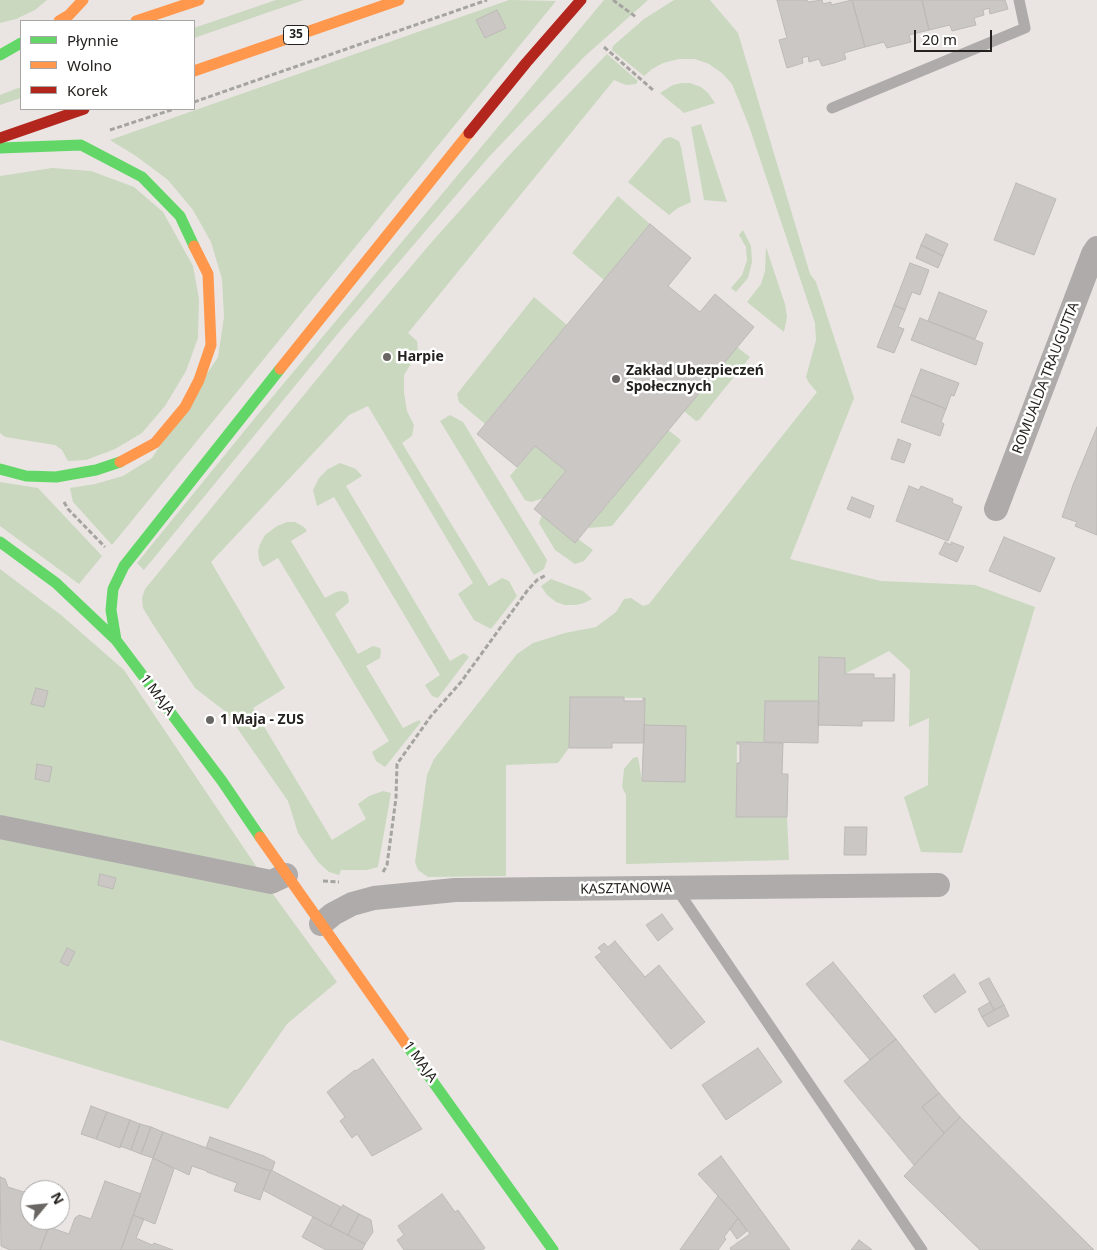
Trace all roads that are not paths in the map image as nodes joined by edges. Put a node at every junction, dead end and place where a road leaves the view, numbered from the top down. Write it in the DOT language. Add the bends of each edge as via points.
graph roads {
  1 [pos="83,0"];
  2 [pos="199,0"];
  3 [pos="399,0"];
  4 [pos="582,0"];
  5 [pos="1019,0"];
  6 [pos="61,20"];
  7 [pos="139,20"];
  8 [pos="20,43"];
  9 [pos="0,55"];
  10 [pos="195,71"];
  11 [pos="832,108"];
  12 [pos="81,110"];
  13 [pos="0,138"];
  14 [pos="0,148"];
  15 [pos="1097,248"];
  16 [pos="0,469"];
  17 [pos="996,509"];
  18 [pos="0,542"];
  19 [pos="116,640"];
  20 [pos="0,827"];
  21 [pos="286,875"];
  22 [pos="938,885"];
  23 [pos="676,888"];
  24 [pos="322,924"];
  25 [pos="553,1250"];
  26 [pos="922,1250"];
  1 -- 6 [label="main road"];
  2 -- 7 [label="main road"];
  3 -- 10 [label="main road, 35"];
  4 -- 19 [label="main road" via="526,63 124,566 113,589 111,610"];
  5 -- 11 [label="lane" via="1025,28"];
  8 -- 9 [label="main road"];
  12 -- 13 [label="main road"];
  14 -- 16 [label="main road" via="81,145 142,177 180,216 208,274 211,346 200,380 185,407 155,443 125,462 56,477 26,476"];
  15 -- 17 [label="street, ROMUALDA TRAUGUTTA"];
  18 -- 19 [label="main road, 1 MAJA" via="56,583"];
  19 -- 21 [label="main road, 1 MAJA" via="222,781"];
  20 -- 21 [label="street" via="271,882"];
  21 -- 24 [label="main road, 1 MAJA"];
  22 -- 23 [label="street, KASZTANOWA"];
  23 -- 24 [label="street, KASZTANOWA" via="455,890 374,898 352,904"];
  23 -- 26 [label="lane"];
  24 -- 25 [label="main road, 1 MAJA"];
}
